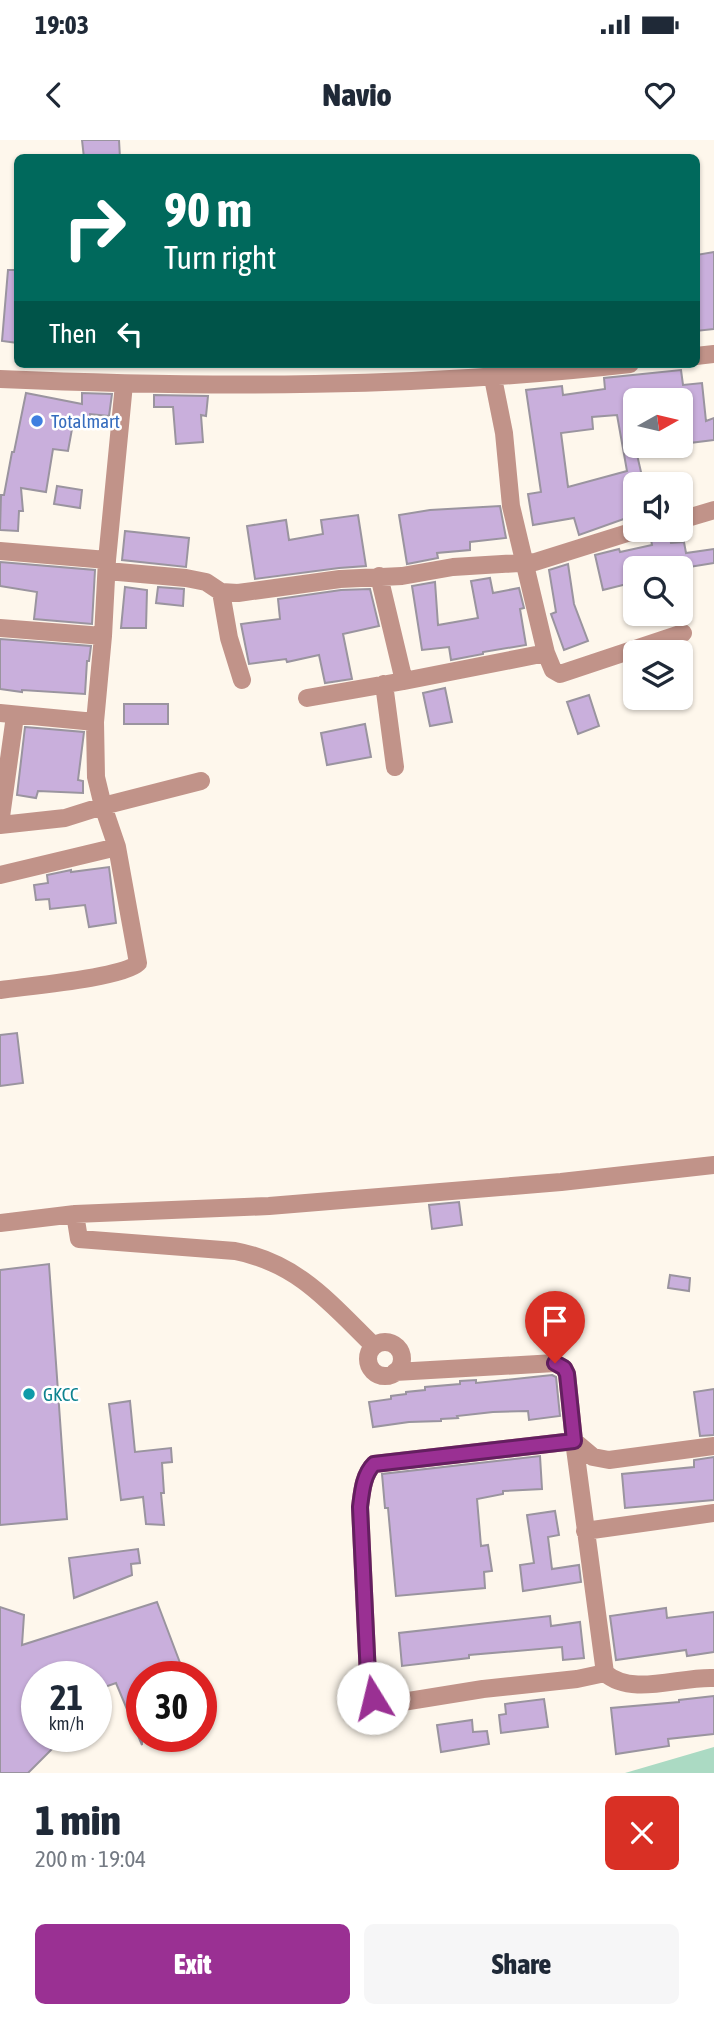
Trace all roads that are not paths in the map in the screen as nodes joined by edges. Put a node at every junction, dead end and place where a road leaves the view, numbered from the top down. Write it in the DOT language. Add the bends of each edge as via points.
graph roads {
  1 [pos="591,368"];
  2 [pos="494,378"];
  3 [pos="0,379"];
  4 [pos="124,384"];
  5 [pos="714,510"];
  6 [pos="693,516"];
  7 [pos="623,534"];
  8 [pos="0,551"];
  9 [pos="524,562"];
  10 [pos="107,566"];
  11 [pos="379,576"];
  12 [pos="220,592"];
  13 [pos="0,628"];
  14 [pos="683,633"];
  15 [pos="103,636"];
  16 [pos="546,653"];
  17 [pos="242,680"];
  18 [pos="404,681"];
  19 [pos="384,684"];
  20 [pos="307,698"];
  21 [pos="8,714"];
  22 [pos="94,722"];
  23 [pos="396,767"];
  24 [pos="201,781"];
  25 [pos="103,807"];
  26 [pos="0,825"];
  27 [pos="117,847"];
  28 [pos="0,875"];
  29 [pos="0,990"];
  30 [pos="714,1165"];
  31 [pos="75,1214"];
  32 [pos="0,1223"];
  33 [pos="574,1441"];
  34 [pos="714,1447"];
  35 [pos="714,1513"];
  36 [pos="585,1531"];
  37 [pos="605,1673"];
  38 [pos="714,1678"];
  1 -- 2 [label="street"];
  2 -- 4 [label="street"];
  2 -- 9 [label="street" via="511,506"];
  3 -- 4 [label="street"];
  4 -- 10 [label="street"];
  5 -- 6 [label="street"];
  7 -- 9 [label="street"];
  8 -- 10 [label="street"];
  9 -- 11 [label="street"];
  9 -- 16 [label="street"];
  10 -- 12 [label="street" via="206,582"];
  10 -- 15 [label="street"];
  11 -- 12 [label="street"];
  11 -- 18 [label="street"];
  12 -- 17 [label="street"];
  13 -- 15 [label="street"];
  14 -- 16 [label="street" via="560,674 553,670"];
  15 -- 22 [label="street"];
  16 -- 18 [label="street"];
  18 -- 19 [label="street"];
  19 -- 20 [label="street"];
  19 -- 23 [label="street"];
  21 -- 22 [label="street"];
  21 -- 26 [label="street"];
  22 -- 25 [label="street" via="96,777"];
  24 -- 25 [label="street"];
  25 -- 26 [label="street" via="65,818"];
  25 -- 27 [label="street"];
  27 -- 28 [label="street"];
  27 -- 29 [label="street" via="138,963 112,973"];
  30 -- 31 [label="street" via="269,1206"];
  31 -- 32 [label="street"];
  31 -- 33 [label="street" via="79,1239 235,1251 277,1263 312,1286 374,1346 381,1342 395,1346 401,1359 395,1372 555,1363 567,1374"];
  33 -- 34 [label="street" via="593,1457 609,1460"];
  33 -- 36 [label="street"];
  33 -- 37 [label="street" via="372,1466 360,1507 368,1676 373,1698 384,1704"];
  35 -- 36 [label="street"];
  36 -- 37 [label="street"];
  37 -- 38 [label="street" via="615,1682 636,1686"];
}
